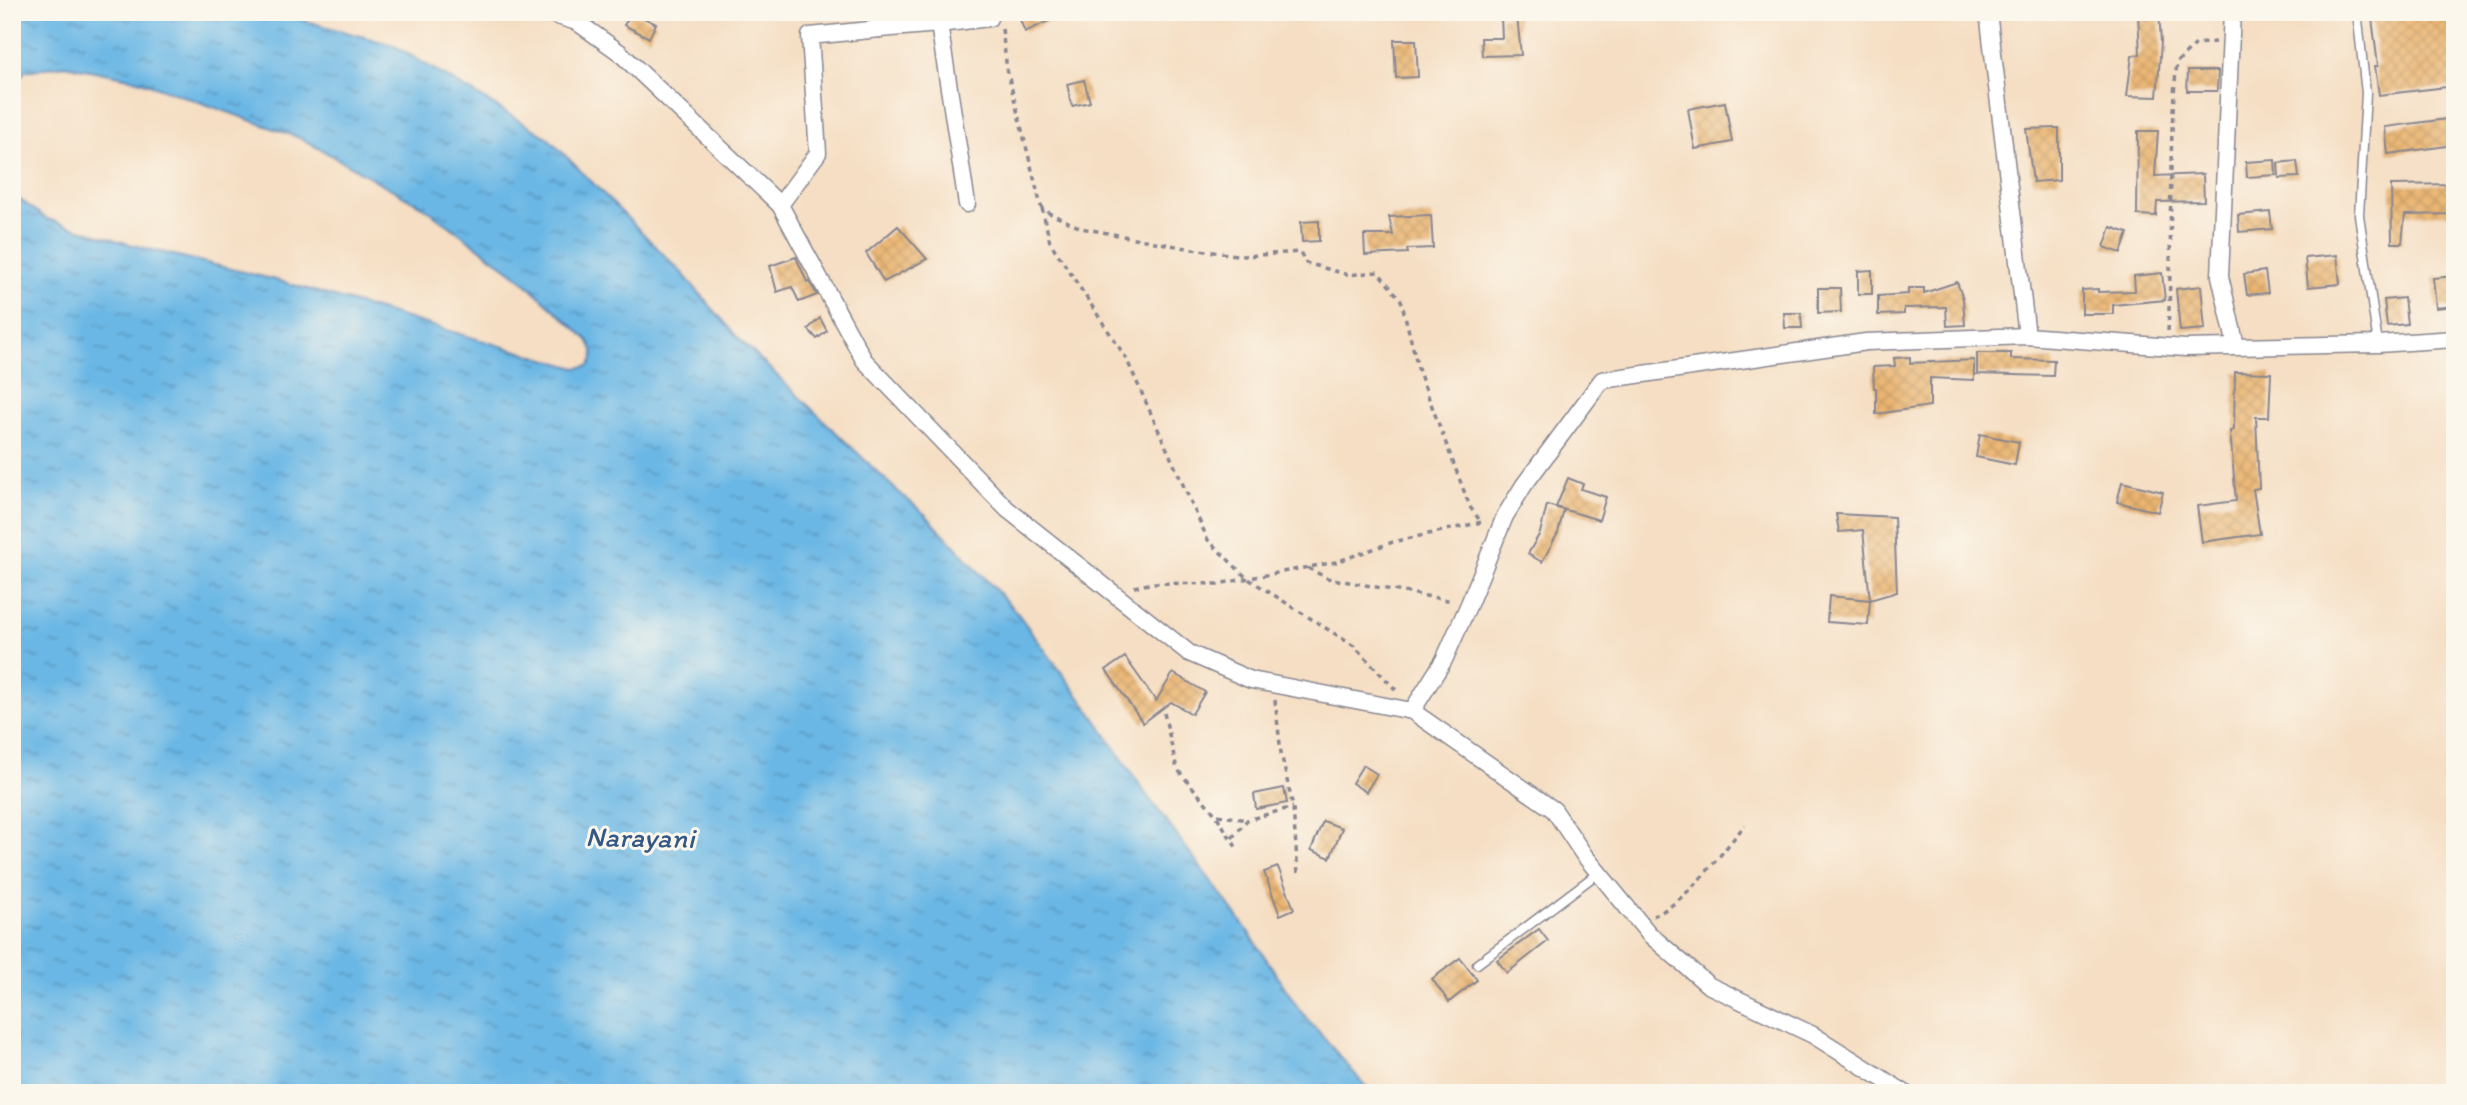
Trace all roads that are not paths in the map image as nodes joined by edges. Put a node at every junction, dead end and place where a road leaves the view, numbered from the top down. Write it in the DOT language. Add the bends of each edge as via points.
graph roads {
  1 [pos="544,12"];
  2 [pos="878,12"];
  3 [pos="1988,12"];
  4 [pos="2232,12"];
  5 [pos="2357,12"];
  6 [pos="990,15"];
  7 [pos="939,24"];
  8 [pos="880,29"];
  9 [pos="967,204"];
  10 [pos="780,205"];
  11 [pos="2027,336"];
  12 [pos="2455,338"];
  13 [pos="2378,344"];
  14 [pos="2236,346"];
  15 [pos="1412,711"];
  16 [pos="1598,873"];
  17 [pos="1477,964"];
  18 [pos="1905,1093"];
  1 -- 10 [label="street" via="577,22 619,52"];
  2 -- 8 [label="street"];
  3 -- 11 [label="street"];
  4 -- 14 [label="street" via="2220,276"];
  5 -- 13 [label="lane" via="2366,93 2360,215"];
  6 -- 7 [label="street"];
  7 -- 8 [label="street"];
  7 -- 9 [label="street"];
  8 -- 10 [label="street" via="810,36 818,153"];
  10 -- 15 [label="street" via="864,360 1007,509 1189,653 1251,680"];
  11 -- 14 [label="street" via="2185,348"];
  11 -- 15 [label="street" via="1866,342 1602,380 1505,516 1444,660"];
  12 -- 13 [label="street"];
  13 -- 14 [label="street"];
  15 -- 16 [label="street" via="1554,810"];
  16 -- 17 [label="lane"];
  16 -- 18 [label="street" via="1649,934 1708,985 1813,1035"];
}
